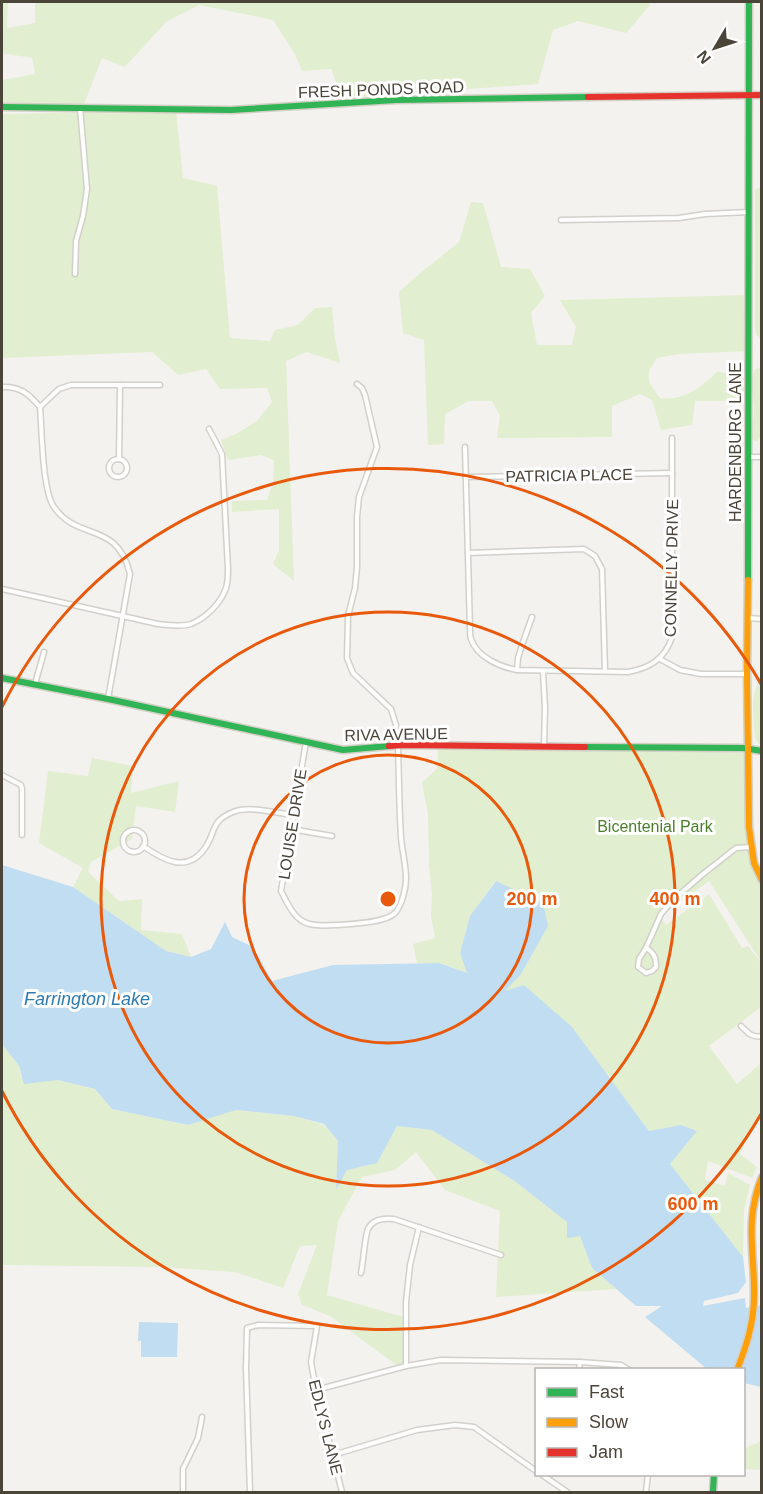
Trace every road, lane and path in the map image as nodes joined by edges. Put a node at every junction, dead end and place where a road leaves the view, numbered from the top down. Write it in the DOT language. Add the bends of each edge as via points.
graph roads {
  1 [pos="749,2"];
  2 [pos="750,95"];
  3 [pos="762,95"];
  4 [pos="2,107"];
  5 [pos="80,108"];
  6 [pos="749,212"];
  7 [pos="561,220"];
  8 [pos="75,274"];
  9 [pos="160,384"];
  10 [pos="357,384"];
  11 [pos="120,385"];
  12 [pos="2,387"];
  13 [pos="40,407"];
  14 [pos="209,429"];
  15 [pos="672,438"];
  16 [pos="465,447"];
  17 [pos="749,457"];
  18 [pos="762,457"];
  19 [pos="119,459"];
  20 [pos="672,473"];
  21 [pos="466,477"];
  22 [pos="468,553"];
  23 [pos="2,590"];
  24 [pos="122,616"];
  25 [pos="532,617"];
  26 [pos="748,618"];
  27 [pos="762,619"];
  28 [pos="44,652"];
  29 [pos="660,658"];
  30 [pos="517,670"];
  31 [pos="543,671"];
  32 [pos="605,671"];
  33 [pos="747,674"];
  34 [pos="2,678"];
  35 [pos="35,684"];
  36 [pos="108,699"];
  37 [pos="306,742"];
  38 [pos="396,746"];
  39 [pos="544,747"];
  40 [pos="749,749"];
  41 [pos="762,751"];
  42 [pos="2,775"];
  43 [pos="293,815"];
  44 [pos="291,829"];
  45 [pos="22,835"];
  46 [pos="332,836"];
  47 [pos="143,846"];
  48 [pos="751,847"];
  49 [pos="762,880"];
  50 [pos="646,948"];
  51 [pos="741,1026"];
  52 [pos="762,1036"];
  53 [pos="762,1177"];
  54 [pos="419,1227"];
  55 [pos="501,1255"];
  56 [pos="361,1274"];
  57 [pos="580,1362"];
  58 [pos="406,1366"];
  59 [pos="579,1368"];
  60 [pos="626,1368"];
  61 [pos="738,1368"];
  62 [pos="316,1390"];
  63 [pos="202,1417"];
  64 [pos="333,1455"];
  65 [pos="535,1470"];
  66 [pos="544,1476"];
  67 [pos="554,1476"];
  68 [pos="648,1476"];
  69 [pos="714,1476"];
  70 [pos="551,1481"];
  71 [pos="183,1492"];
  72 [pos="250,1492"];
  73 [pos="342,1492"];
  74 [pos="567,1492"];
  75 [pos="646,1492"];
  76 [pos="713,1492"];
  1 -- 2 [label="street, HARDENBURG LANE"];
  2 -- 3 [label="street, FRESH PONDS ROAD"];
  2 -- 5 [label="street, FRESH PONDS ROAD" via="396,100 231,110"];
  2 -- 6 [label="street, HARDENBURG LANE"];
  4 -- 5 [label="street, FRESH PONDS ROAD"];
  5 -- 8 [label="street" via="87,189 76,241"];
  6 -- 7 [label="street" via="679,218"];
  6 -- 17 [label="street, HARDENBURG LANE"];
  9 -- 11 [label="street"];
  10 -- 38 [label="street, LOUISE DRIVE" via="365,395 376,447 359,497 357,567 348,616 347,658 353,673 390,709 396,725"];
  11 -- 13 [label="street" via="71,385 60,389"];
  11 -- 19 [label="street"];
  12 -- 13 [label="street" via="21,390"];
  13 -- 24 [label="street" via="46,487 52,505 64,520 107,537 121,551 130,574"];
  14 -- 24 [label="street" via="222,454 227,586 210,612 190,624 158,624"];
  15 -- 20 [label="street, CONNELLY DRIVE"];
  16 -- 21 [label="street, CONNELLY DRIVE"];
  17 -- 18 [label="street"];
  17 -- 26 [label="street, HARDENBURG LANE"];
  19 -- 19 [label="street" via="109,465 115,476 121,476 126,469"];
  20 -- 21 [label="street, PATRICIA PLACE"];
  20 -- 29 [label="street, CONNELLY DRIVE" via="672,637"];
  21 -- 22 [label="street, CONNELLY DRIVE"];
  22 -- 30 [label="street, CONNELLY DRIVE" via="471,640 495,663"];
  22 -- 32 [label="street" via="584,549 595,556 602,569"];
  23 -- 24 [label="street"];
  24 -- 36 [label="street"];
  25 -- 30 [label="street"];
  26 -- 27 [label="street"];
  26 -- 33 [label="street, HARDENBURG LANE"];
  28 -- 35 [label="street"];
  29 -- 32 [label="street, CONNELLY DRIVE" via="640,670"];
  29 -- 33 [label="street" via="680,670 701,674"];
  30 -- 31 [label="street, CONNELLY DRIVE"];
  31 -- 32 [label="street, CONNELLY DRIVE"];
  31 -- 39 [label="street"];
  33 -- 40 [label="street, HARDENBURG LANE"];
  34 -- 35 [label="street, RIVA AVENUE"];
  35 -- 36 [label="street, RIVA AVENUE"];
  36 -- 37 [label="street, RIVA AVENUE"];
  37 -- 38 [label="street, RIVA AVENUE" via="343,750"];
  37 -- 43 [label="street, LOUISE DRIVE"];
  38 -- 39 [label="street, RIVA AVENUE"];
  38 -- 44 [label="street, LOUISE DRIVE" via="406,879 396,912 387,919 317,926 298,918 281,891"];
  39 -- 40 [label="street, RIVA AVENUE"];
  40 -- 41 [label="street, RIVA AVENUE"];
  40 -- 48 [label="street, HARDENBURG LANE"];
  42 -- 45 [label="street" via="21,785"];
  43 -- 44 [label="street, LOUISE DRIVE"];
  43 -- 47 [label="street" via="234,811 214,825 198,856 180,862 162,859"];
  44 -- 46 [label="street"];
  47 -- 47 [label="street" via="140,832 133,830 125,835 128,850 138,851"];
  48 -- 49 [label="street, HARDENBURG LANE"];
  48 -- 50 [label="street" via="736,848 673,900 661,914"];
  50 -- 50 [label="street" via="656,959 656,967 646,973 639,967"];
  51 -- 52 [label="street" via="750,1035"];
  53 -- 61 [label="street" via="755,1196 751,1234 753,1315"];
  54 -- 55 [label="street"];
  54 -- 56 [label="street" via="394,1219 382,1218 373,1223 368,1229"];
  54 -- 58 [label="street" via="406,1302"];
  57 -- 58 [label="street" via="441,1360"];
  57 -- 59 [label="street"];
  57 -- 60 [label="street"];
  58 -- 62 [label="street"];
  62 -- 64 [label="street, EDLYS LANE"];
  62 -- 72 [label="street, EDLYS LANE" via="311,1362 317,1326 247,1328"];
  63 -- 71 [label="street" via="198,1438 183,1469"];
  64 -- 65 [label="street" via="417,1430 455,1425 474,1427"];
  64 -- 73 [label="street, EDLYS LANE"];
  66 -- 70 [label="street"];
  67 -- 70 [label="street"];
  68 -- 75 [label="street"];
  69 -- 76 [label="street"];
  70 -- 74 [label="street"];
}
